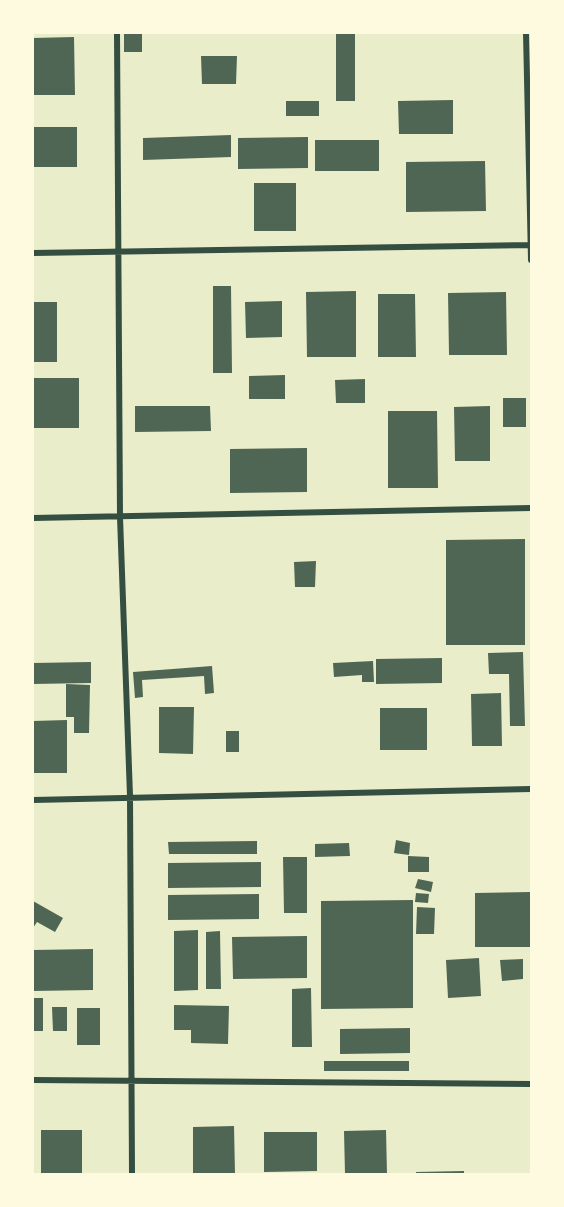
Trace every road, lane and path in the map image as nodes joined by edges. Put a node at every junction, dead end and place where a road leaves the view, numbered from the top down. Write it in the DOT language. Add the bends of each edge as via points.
graph roads {
  1 [pos="117,33"];
  2 [pos="526,33"];
  3 [pos="530,245"];
  4 [pos="119,251"];
  5 [pos="33,253"];
  6 [pos="531,260"];
  7 [pos="531,508"];
  8 [pos="120,517"];
  9 [pos="33,518"];
  10 [pos="531,789"];
  11 [pos="130,796"];
  12 [pos="33,800"];
  13 [pos="33,1080"];
  14 [pos="132,1080"];
  15 [pos="531,1084"];
  16 [pos="132,1174"];
  1 -- 4 [label="street"];
  2 -- 3 [label="street"];
  3 -- 4 [label="street"];
  3 -- 6 [label="street"];
  4 -- 5 [label="street"];
  4 -- 8 [label="street"];
  7 -- 8 [label="street"];
  8 -- 9 [label="street"];
  8 -- 11 [label="street"];
  10 -- 11 [label="street"];
  11 -- 12 [label="street"];
  11 -- 14 [label="street"];
  13 -- 14 [label="street"];
  14 -- 15 [label="street"];
  14 -- 16 [label="street"];
}
